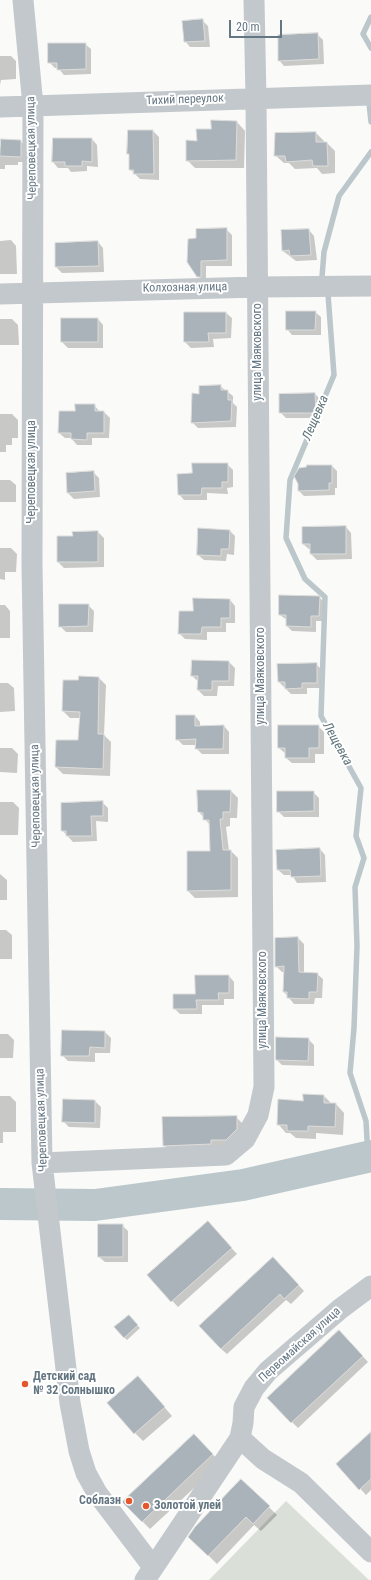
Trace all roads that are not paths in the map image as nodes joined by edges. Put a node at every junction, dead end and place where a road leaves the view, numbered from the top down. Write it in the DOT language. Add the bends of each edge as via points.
graph roads {
  1 [pos="23,0"];
  2 [pos="254,0"];
  3 [pos="371,95"];
  4 [pos="256,98"];
  5 [pos="33,106"];
  6 [pos="0,107"];
  7 [pos="371,286"];
  8 [pos="258,287"];
  9 [pos="32,292"];
  10 [pos="0,294"];
  11 [pos="42,1164"];
  12 [pos="371,1286"];
  13 [pos="240,1438"];
  14 [pos="371,1552"];
  15 [pos="149,1573"];
  1 -- 5 [label="street, Череповецкая улица"];
  2 -- 4 [label="street, улица Маяковского"];
  3 -- 4 [label="street, Тихий переулок"];
  4 -- 5 [label="street, Тихий переулок"];
  4 -- 8 [label="street, улица Маяковского"];
  5 -- 6 [label="street, Тихий переулок"];
  5 -- 9 [label="street, Череповецкая улица"];
  7 -- 8 [label="street, Колхозная улица"];
  8 -- 9 [label="street, Колхозная улица"];
  8 -- 11 [label="street, улица Маяковского" via="264,1079 258,1115 245,1139 226,1155"];
  9 -- 10 [label="street, Колхозная улица"];
  9 -- 11 [label="street, Череповецкая улица" via="32,565"];
  11 -- 15 [label="street, Череповецкая улица" via="78,1451 97,1493"];
  12 -- 13 [label="street, Первомайская улица" via="268,1371 254,1388 244,1407"];
  13 -- 14 [label="street" via="263,1459 300,1483"];
  13 -- 15 [label="street, Первомайская улица"];
}
